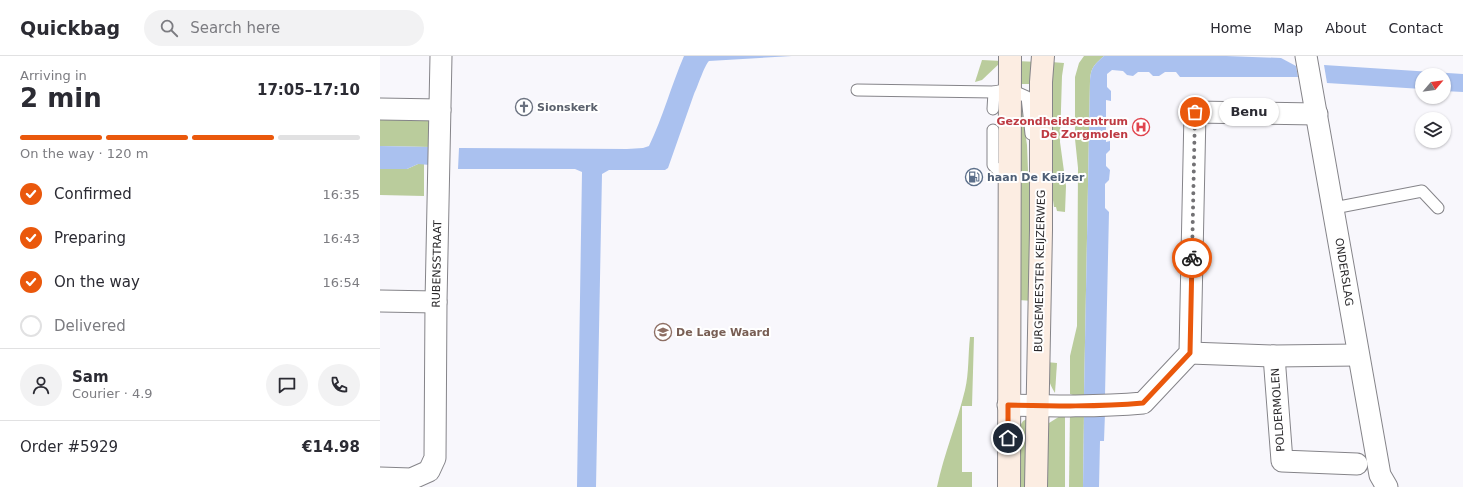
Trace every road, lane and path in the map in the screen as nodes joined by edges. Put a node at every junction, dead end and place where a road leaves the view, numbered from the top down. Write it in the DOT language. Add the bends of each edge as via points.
graph roads {
  1 [pos="441,56"];
  2 [pos="1010,56"];
  3 [pos="1043,56"];
  4 [pos="1306,56"];
  5 [pos="857,90"];
  6 [pos="1001,90"];
  7 [pos="380,109"];
  8 [pos="993,109"];
  9 [pos="440,110"];
  10 [pos="1317,114"];
  11 [pos="993,130"];
  12 [pos="1009,182"];
  13 [pos="1041,182"];
  14 [pos="1334,208"];
  15 [pos="1438,208"];
  16 [pos="380,302"];
  17 [pos="436,302"];
  18 [pos="1190,353"];
  19 [pos="1358,355"];
  20 [pos="1274,356"];
  21 [pos="1008,405"];
  22 [pos="1037,406"];
  23 [pos="1357,464"];
  24 [pos="380,478"];
  25 [pos="1009,487"];
  26 [pos="1036,487"];
  27 [pos="1387,487"];
  1 -- 9 [label="street, RUBENSSTRAAT"];
  2 -- 6 [label="main road"];
  3 -- 13 [label="main road, BURGEMEESTER KEIJZERWEG"];
  4 -- 10 [label="street, ONDERSLAG"];
  5 -- 6 [label="lane"];
  6 -- 8 [label="lane"];
  6 -- 12 [label="main road"];
  6 -- 13 [label="lane" via="1027,97 1032,131 1031,164"];
  7 -- 9 [label="street"];
  9 -- 17 [label="street, RUBENSSTRAAT"];
  10 -- 14 [label="street, ONDERSLAG"];
  10 -- 18 [label="street" via="1195,112"];
  11 -- 12 [label="lane" via="993,165"];
  12 -- 21 [label="main road"];
  13 -- 22 [label="main road, BURGEMEESTER KEIJZERWEG"];
  14 -- 15 [label="lane" via="1422,191"];
  14 -- 19 [label="street, ONDERSLAG"];
  16 -- 17 [label="street"];
  17 -- 24 [label="street, RUBENSSTRAAT" via="435,458 429,471 411,479"];
  18 -- 20 [label="street, POLDERMOLEN"];
  18 -- 22 [label="street" via="1143,403"];
  19 -- 20 [label="street, POLDERMOLEN"];
  19 -- 27 [label="street, ONDERSLAG" via="1380,475"];
  20 -- 23 [label="street, POLDERMOLEN" via="1282,461"];
  21 -- 22 [label="street"];
  21 -- 25 [label="main road"];
  22 -- 26 [label="main road, BURGEMEESTER KEIJZERWEG"];
}
